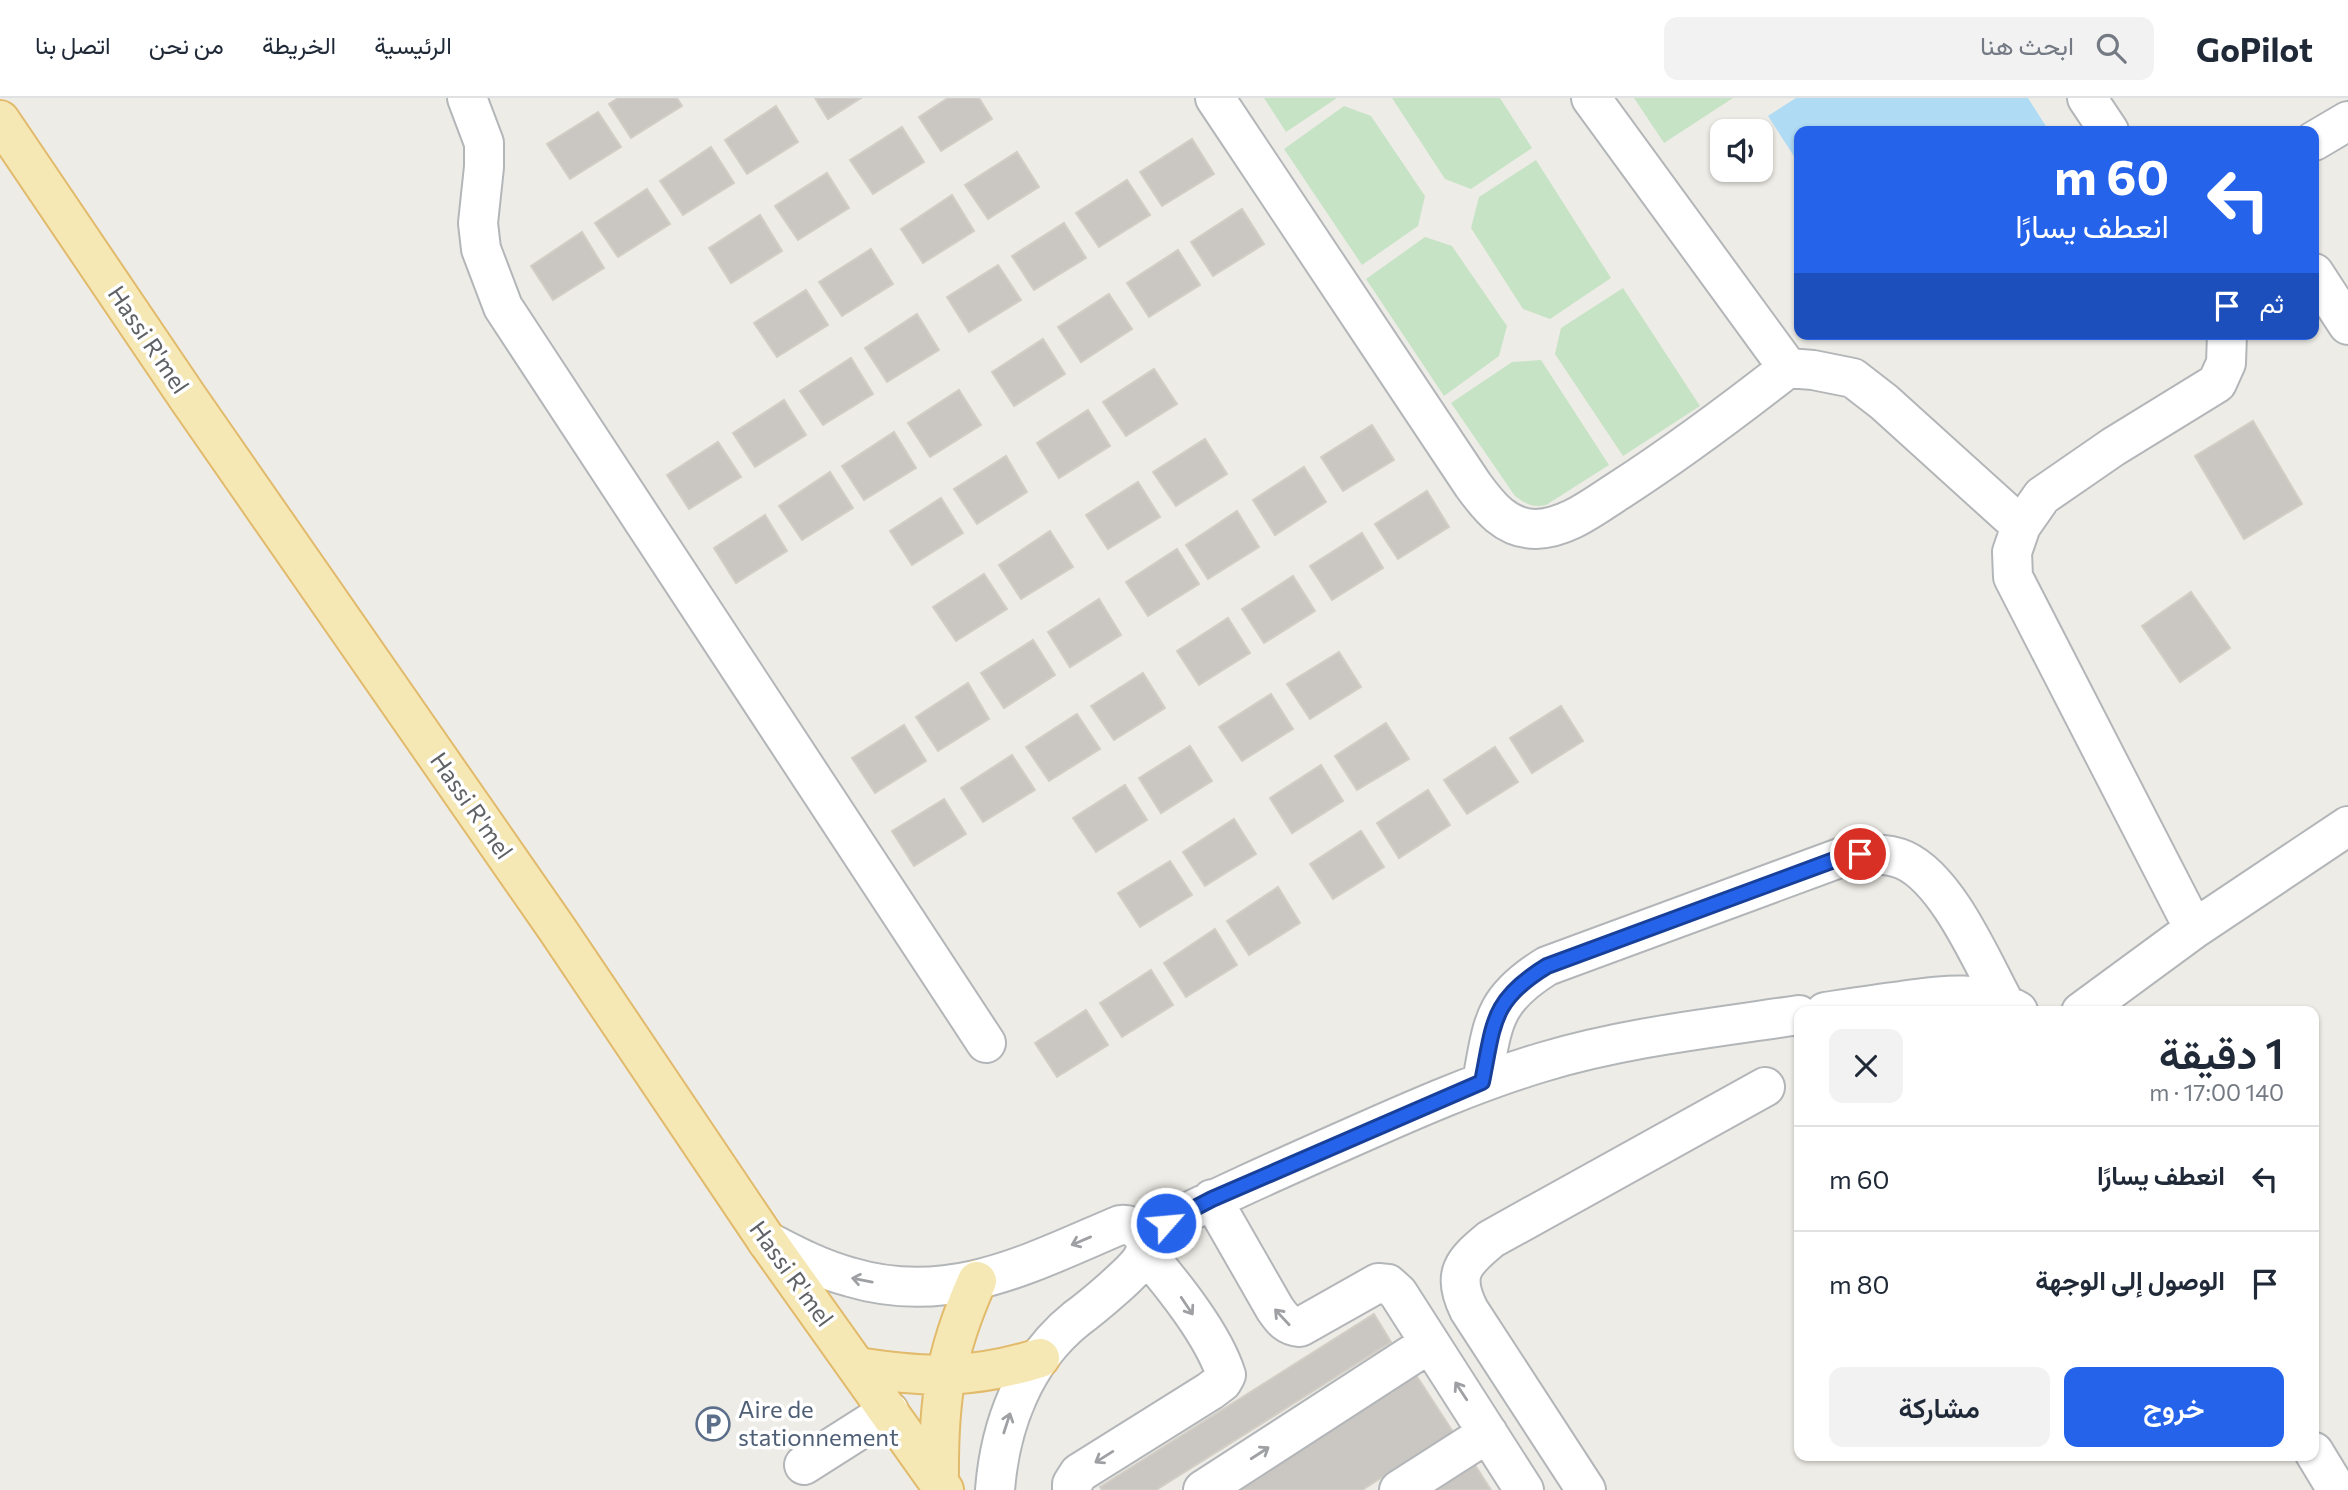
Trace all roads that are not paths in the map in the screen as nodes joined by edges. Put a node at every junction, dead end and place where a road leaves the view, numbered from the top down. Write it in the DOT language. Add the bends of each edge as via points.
graph roads {
  1 [pos="467,98"];
  2 [pos="1215,98"];
  3 [pos="1591,98"];
  4 [pos="2087,98"];
  5 [pos="0,120"];
  6 [pos="2348,121"];
  7 [pos="2106,126"];
  8 [pos="2319,138"];
  9 [pos="2319,281"];
  10 [pos="2348,325"];
  11 [pos="2227,340"];
  12 [pos="1788,368"];
  13 [pos="2021,526"];
  14 [pos="2348,826"];
  15 [pos="2194,929"];
  16 [pos="1868,1006"];
  17 [pos="2007,1006"];
  18 [pos="2011,1006"];
  19 [pos="2089,1006"];
  20 [pos="1794,1016"];
  21 [pos="986,1043"];
  22 [pos="1482,1082"];
  23 [pos="1765,1087"];
  24 [pos="1212,1199"];
  25 [pos="766,1241"];
  26 [pos="1144,1244"];
  27 [pos="977,1281"];
  28 [pos="1430,1343"];
  29 [pos="1040,1358"];
  30 [pos="858,1367"];
  31 [pos="944,1376"];
  32 [pos="889,1411"];
  33 [pos="1488,1433"];
  34 [pos="2319,1460"];
  35 [pos="804,1465"];
  36 [pos="942,1487"];
  37 [pos="995,1490"];
  38 [pos="1072,1490"];
  39 [pos="1203,1490"];
  40 [pos="1399,1490"];
  41 [pos="1524,1490"];
  42 [pos="1586,1490"];
  43 [pos="2337,1490"];
  1 -- 21 [label="street" via="484,143 478,223 481,249 503,307"];
  2 -- 12 [label="street" via="1474,485 1510,524 1536,529 1569,522 1696,439"];
  3 -- 12 [label="street"];
  4 -- 7 [label="street"];
  5 -- 25 [label="main road, Hassi R'mel"];
  6 -- 8 [label="street"];
  9 -- 10 [label="street"];
  11 -- 13 [label="street" via="2226,363 2217,383 2042,496"];
  12 -- 13 [label="street" via="1853,378"];
  13 -- 15 [label="street" via="2012,552 2013,577"];
  14 -- 15 [label="street"];
  15 -- 19 [label="street"];
  16 -- 17 [label="street" via="1953,994 1980,996"];
  18 -- 22 [label="street" via="1945,895 1927,875 1903,860 1874,853 1845,856 1547,966 1526,978 1503,1002 1493,1024"];
  20 -- 22 [label="street" via="1654,1036 1543,1062"];
  22 -- 24 [label="street"];
  23 -- 42 [label="street" via="1491,1239 1470,1256 1460,1276 1469,1310"];
  24 -- 26 [label="street"];
  28 -- 24 [label="street, one-way" via="1388,1284 1368,1287 1300,1327 1284,1322"];
  27 -- 25 [label="street, one-way" via="892,1286 851,1278"];
  25 -- 30 [label="main road, Hassi R'mel"];
  26 -- 27 [label="street, one-way" via="1130,1225 1120,1225"];
  26 -- 29 [label="street" via="1142,1258 1061,1331"];
  26 -- 38 [label="street, one-way" via="1188,1307 1226,1375 1210,1391 1079,1473"];
  27 -- 31 [label="main road"];
  33 -- 28 [label="street, one-way"];
  39 -- 28 [label="street, one-way"];
  29 -- 31 [label="main road" via="998,1370"];
  37 -- 29 [label="street, one-way" via="1006,1423"];
  30 -- 31 [label="main road"];
  30 -- 32 [label="main road, Hassi R'mel"];
  31 -- 36 [label="main road" via="939,1429"];
  32 -- 35 [label="street"];
  32 -- 36 [label="main road, Hassi R'mel"];
  33 -- 40 [label="street"];
  33 -- 41 [label="street"];
  34 -- 43 [label="street"];
}
